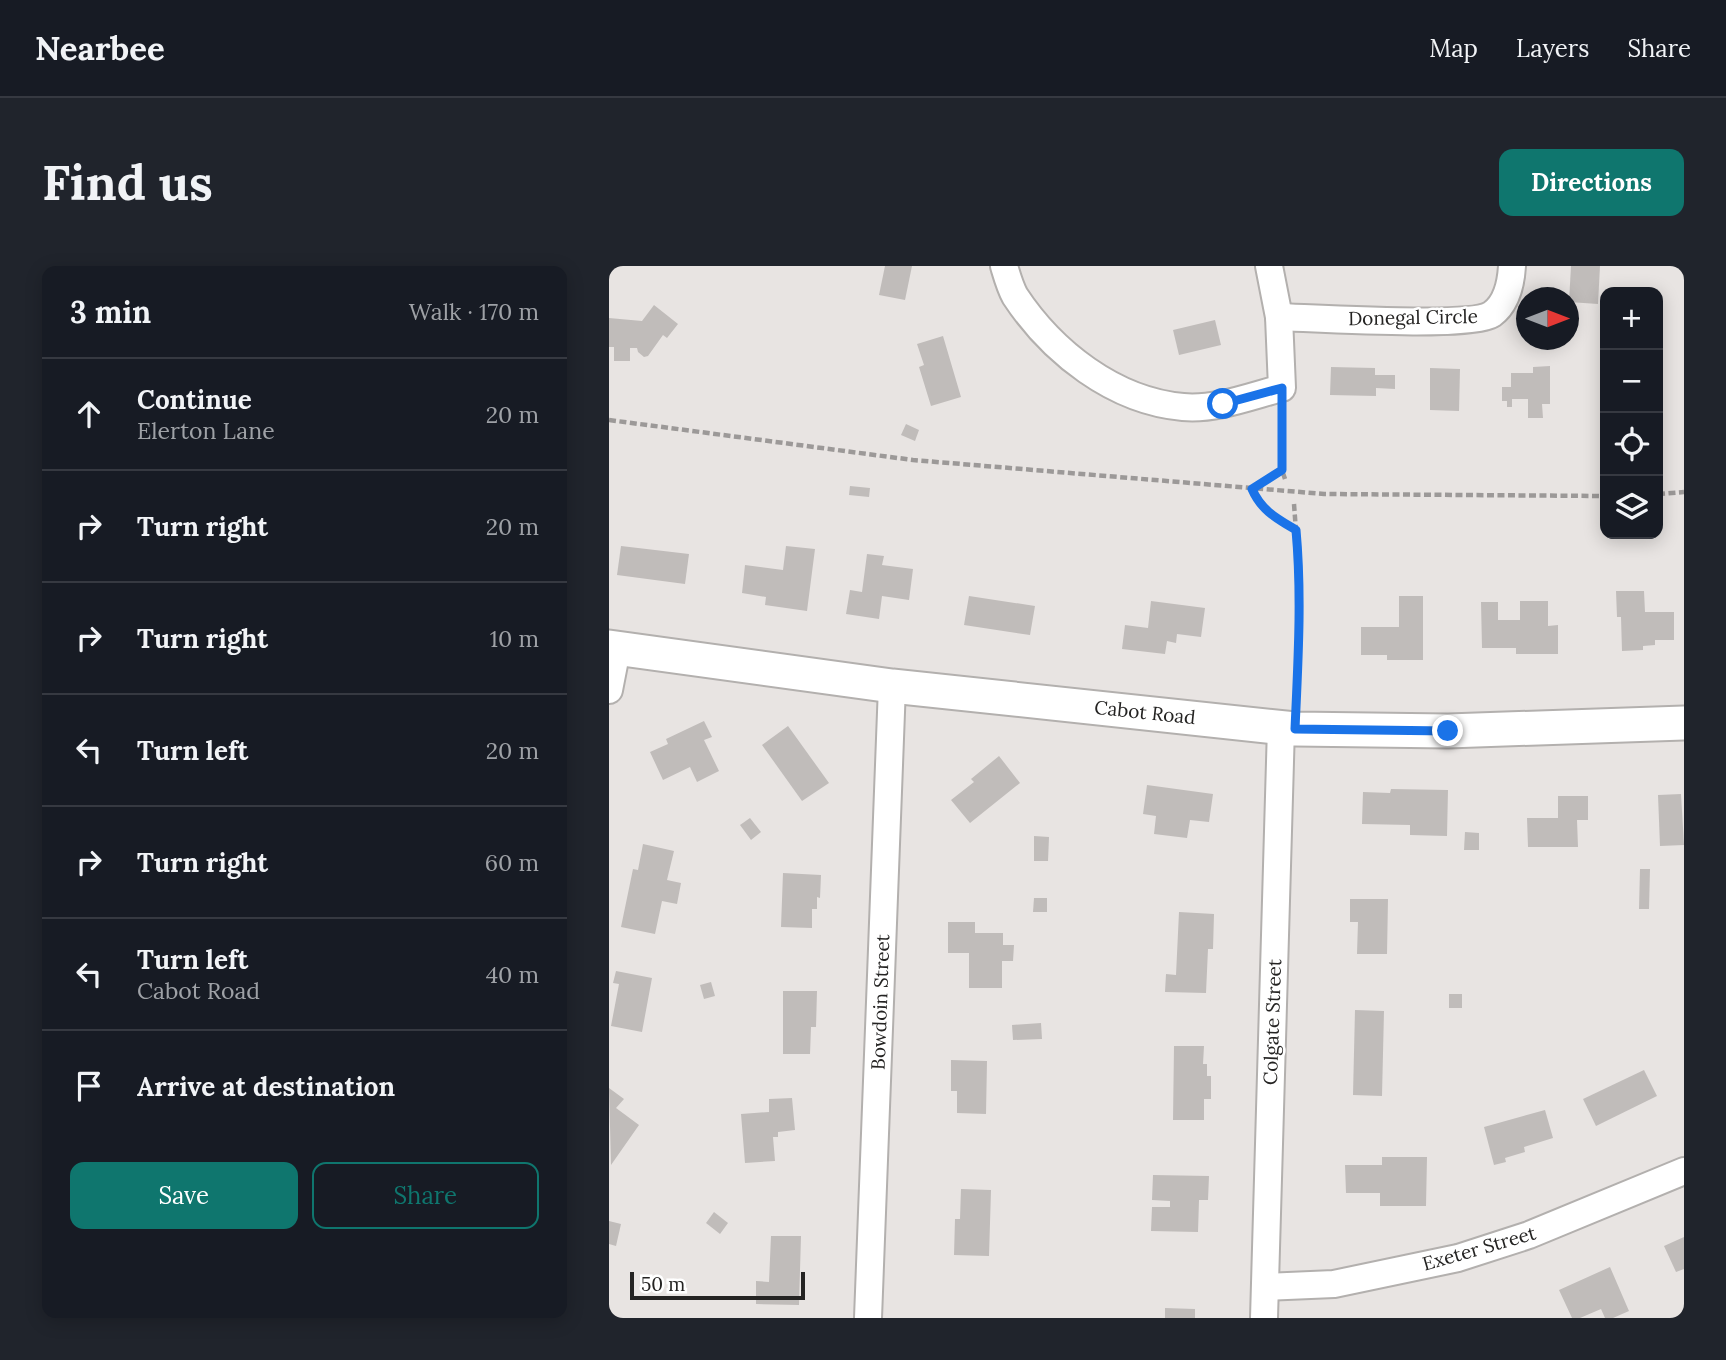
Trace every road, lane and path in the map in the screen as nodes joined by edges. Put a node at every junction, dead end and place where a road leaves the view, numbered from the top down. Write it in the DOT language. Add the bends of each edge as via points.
graph roads {
  1 [pos="1003,266"];
  2 [pos="1269,266"];
  3 [pos="1512,266"];
  4 [pos="1279,317"];
  5 [pos="1282,388"];
  6 [pos="609,420"];
  7 [pos="1282,470"];
  8 [pos="1285,479"];
  9 [pos="1252,489"];
  10 [pos="1684,492"];
  11 [pos="1663,494"];
  12 [pos="1600,496"];
  13 [pos="1294,504"];
  14 [pos="1296,530"];
  15 [pos="613,648"];
  16 [pos="892,686"];
  17 [pos="609,690"];
  18 [pos="1684,723"];
  19 [pos="1288,728"];
  20 [pos="1684,1171"];
  21 [pos="1265,1287"];
  22 [pos="869,1318"];
  23 [pos="1264,1318"];
  1 -- 5 [label="street" via="1014,293 1042,330 1075,362 1113,387 1185,407 1223,404"];
  2 -- 4 [label="street"];
  3 -- 4 [label="street, Donegal Circle" via="1503,304 1490,316 1428,321"];
  4 -- 5 [label="street"];
  5 -- 7 [label="path"];
  6 -- 9 [label="path" via="913,460"];
  7 -- 8 [label="path"];
  7 -- 9 [label="path"];
  9 -- 12 [label="path" via="1324,494"];
  9 -- 14 [label="path" via="1266,511"];
  10 -- 11 [label="path"];
  13 -- 14 [label="path"];
  14 -- 19 [label="path" via="1299,628"];
  15 -- 16 [label="street, Cabot Road"];
  15 -- 17 [label="street"];
  16 -- 19 [label="street, Cabot Road"];
  16 -- 22 [label="street, Bowdoin Street"];
  18 -- 19 [label="street, Cabot Road" via="1448,731"];
  19 -- 21 [label="street, Colgate Street"];
  20 -- 21 [label="street, Exeter Street" via="1529,1235 1458,1258 1334,1284"];
  21 -- 23 [label="street, Colgate Street"];
}
